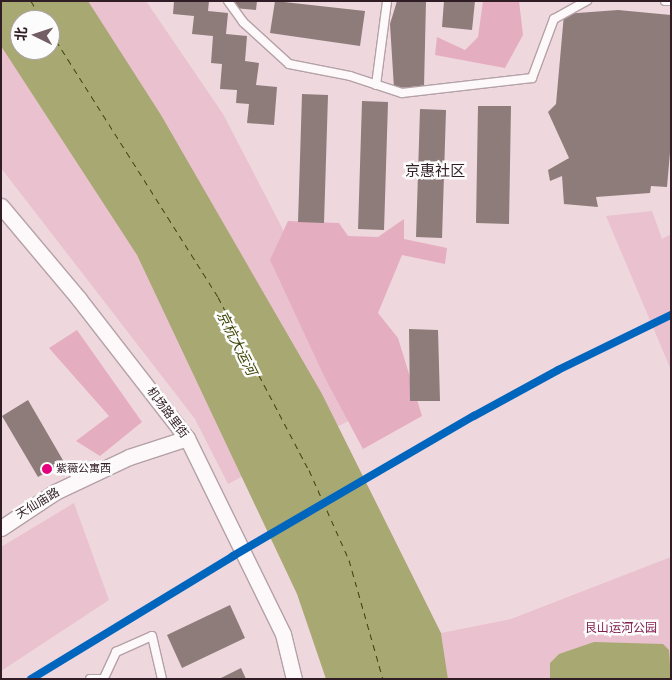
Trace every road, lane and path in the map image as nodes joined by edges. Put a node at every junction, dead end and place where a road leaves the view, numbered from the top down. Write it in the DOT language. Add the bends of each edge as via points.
graph roads {
  1 [pos="228,1"];
  2 [pos="387,1"];
  3 [pos="587,1"];
  4 [pos="665,1"];
  5 [pos="671,1"];
  6 [pos="376,85"];
  7 [pos="1,206"];
  8 [pos="187,438"];
  9 [pos="1,528"];
  10 [pos="90,679"];
  11 [pos="104,679"];
  12 [pos="162,679"];
  13 [pos="294,679"];
  1 -- 6 [label="lane" via="242,22 289,64 350,76"];
  2 -- 6 [label="lane"];
  3 -- 6 [label="lane" via="554,19 532,78 402,93"];
  4 -- 5 [label="lane"];
  7 -- 8 [label="street, 机场路里街" via="79,299"];
  8 -- 9 [label="street, 天仙庙路" via="129,457 55,492"];
  8 -- 13 [label="street, 机场路里街" via="283,634"];
  10 -- 11 [label="lane"];
  11 -- 12 [label="lane" via="116,652 152,636"];
}
